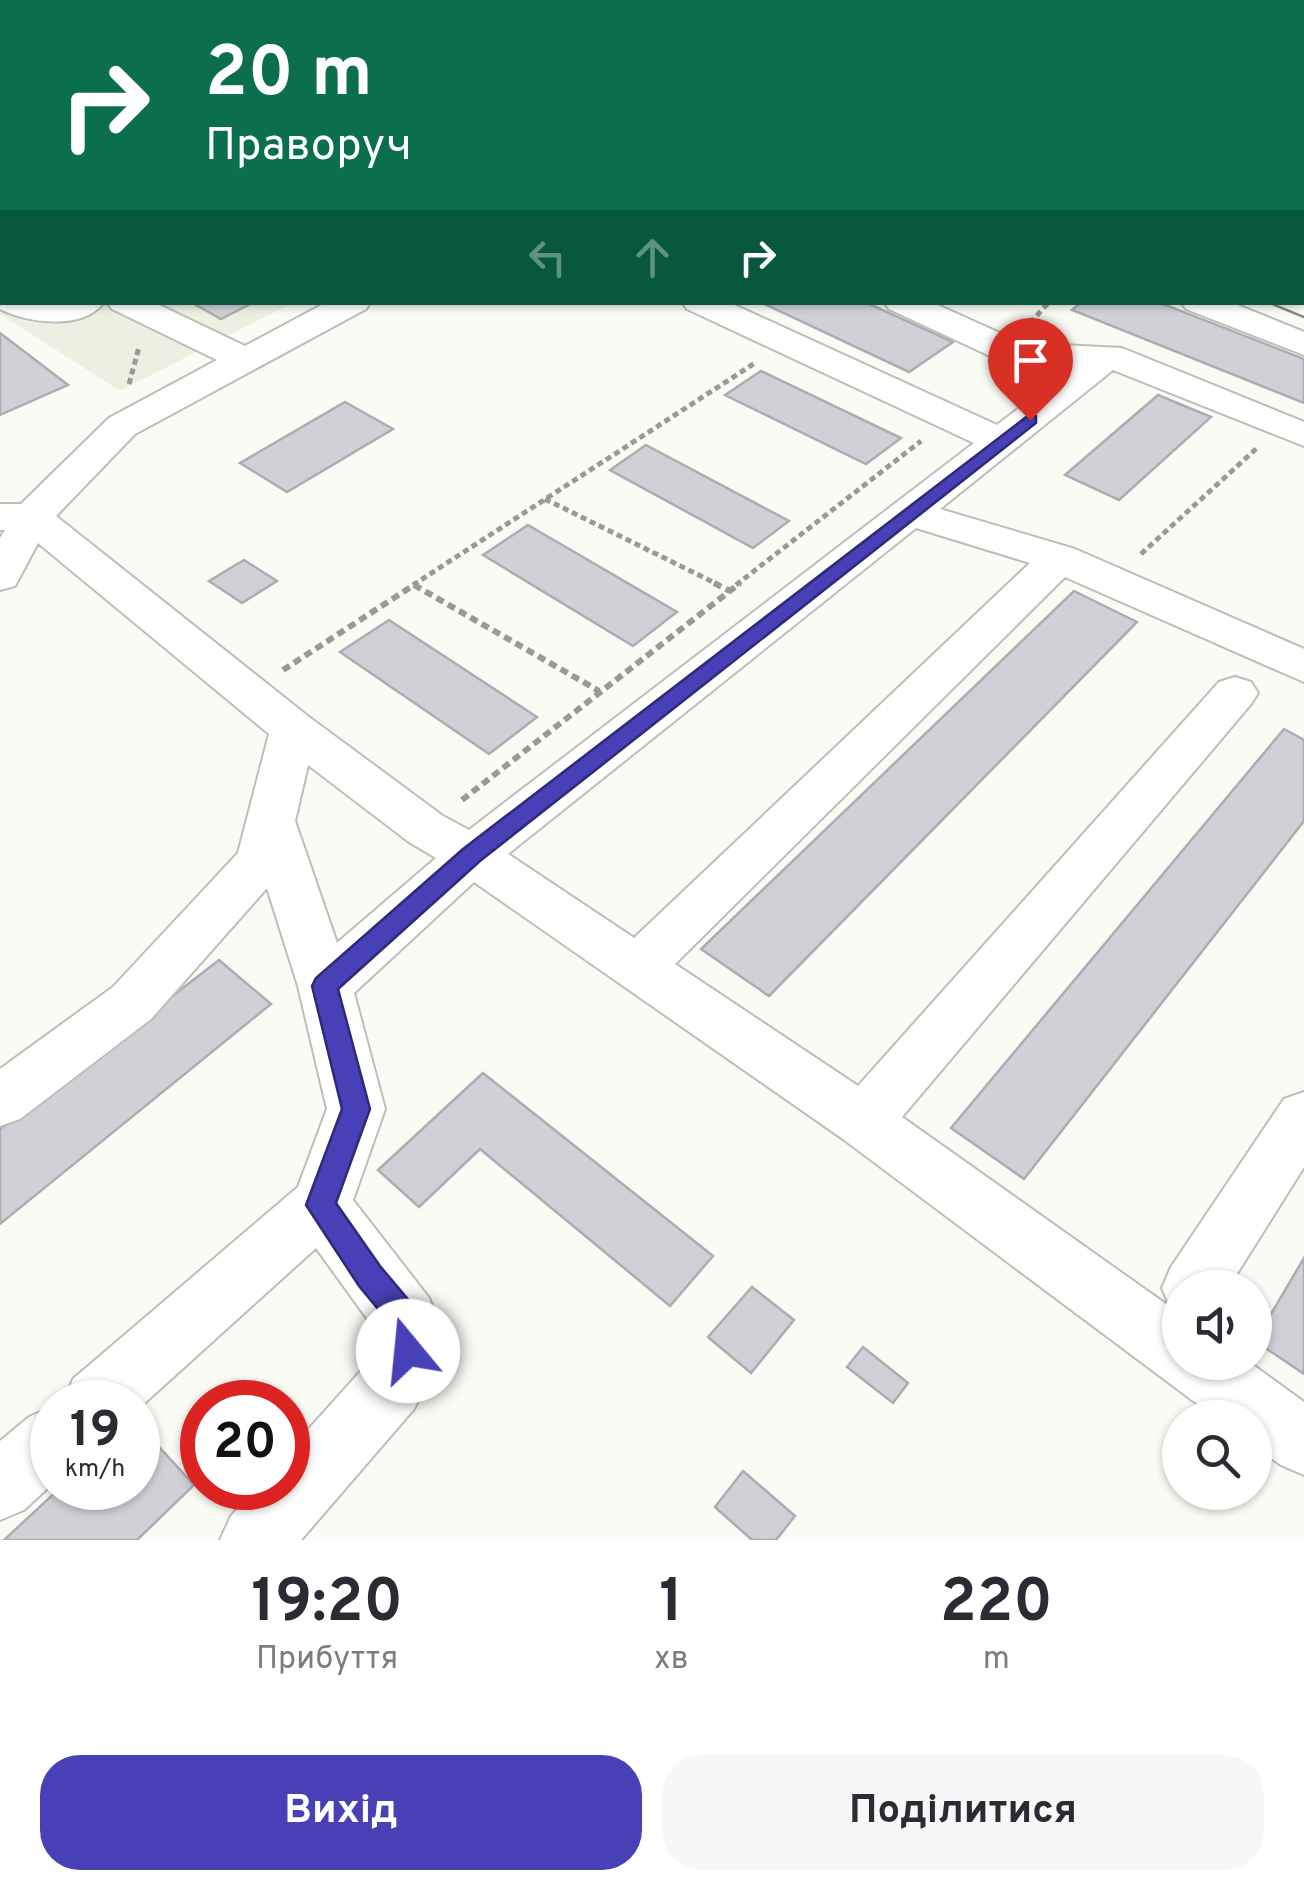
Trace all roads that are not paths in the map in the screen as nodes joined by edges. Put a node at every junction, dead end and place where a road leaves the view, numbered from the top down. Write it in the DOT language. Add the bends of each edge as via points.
graph roads {
  1 [pos="17,305"];
  2 [pos="81,305"];
  3 [pos="130,305"];
  4 [pos="348,305"];
  5 [pos="705,305"];
  6 [pos="909,305"];
  7 [pos="1206,305"];
  8 [pos="1304,344"];
  9 [pos="1109,356"];
  10 [pos="245,360"];
  11 [pos="1292,431"];
  12 [pos="1003,441"];
  13 [pos="912,513"];
  14 [pos="16,517"];
  15 [pos="1060,558"];
  16 [pos="0,576"];
  17 [pos="1304,667"];
  18 [pos="1235,694"];
  19 [pos="293,729"];
  20 [pos="270,822"];
  21 [pos="449,842"];
  22 [pos="638,966"];
  23 [pos="325,986"];
  24 [pos="0,1101"];
  25 [pos="1304,1117"];
  26 [pos="863,1121"];
  27 [pos="321,1205"];
  28 [pos="1215,1270"];
  29 [pos="1162,1317"];
  30 [pos="121,1380"];
  31 [pos="1237,1380"];
  32 [pos="1304,1442"];
  33 [pos="30,1459"];
  34 [pos="0,1486"];
  35 [pos="255,1540"];
  1 -- 2 [label="street" via="68,311"];
  3 -- 10 [label="street"];
  4 -- 10 [label="street"];
  5 -- 12 [label="street"];
  6 -- 9 [label="street" via="1016,354"];
  7 -- 8 [label="street"];
  9 -- 11 [label="street"];
  9 -- 12 [label="street"];
  10 -- 14 [label="street" via="122,426"];
  12 -- 13 [label="street"];
  13 -- 15 [label="street"];
  13 -- 21 [label="street"];
  14 -- 16 [label="street"];
  14 -- 19 [label="street"];
  15 -- 17 [label="street"];
  15 -- 22 [label="street"];
  18 -- 26 [label="street"];
  19 -- 20 [label="street"];
  19 -- 21 [label="street"];
  20 -- 23 [label="street"];
  20 -- 24 [label="street" via="262,861 132,1003"];
  21 -- 22 [label="street"];
  21 -- 23 [label="street"];
  22 -- 26 [label="street"];
  23 -- 27 [label="street" via="356,1109"];
  25 -- 28 [label="street"];
  26 -- 29 [label="street"];
  27 -- 30 [label="street"];
  27 -- 35 [label="street" via="407,1320 408,1351 391,1386"];
  31 -- 32 [label="street"];
  33 -- 34 [label="street"];
}
